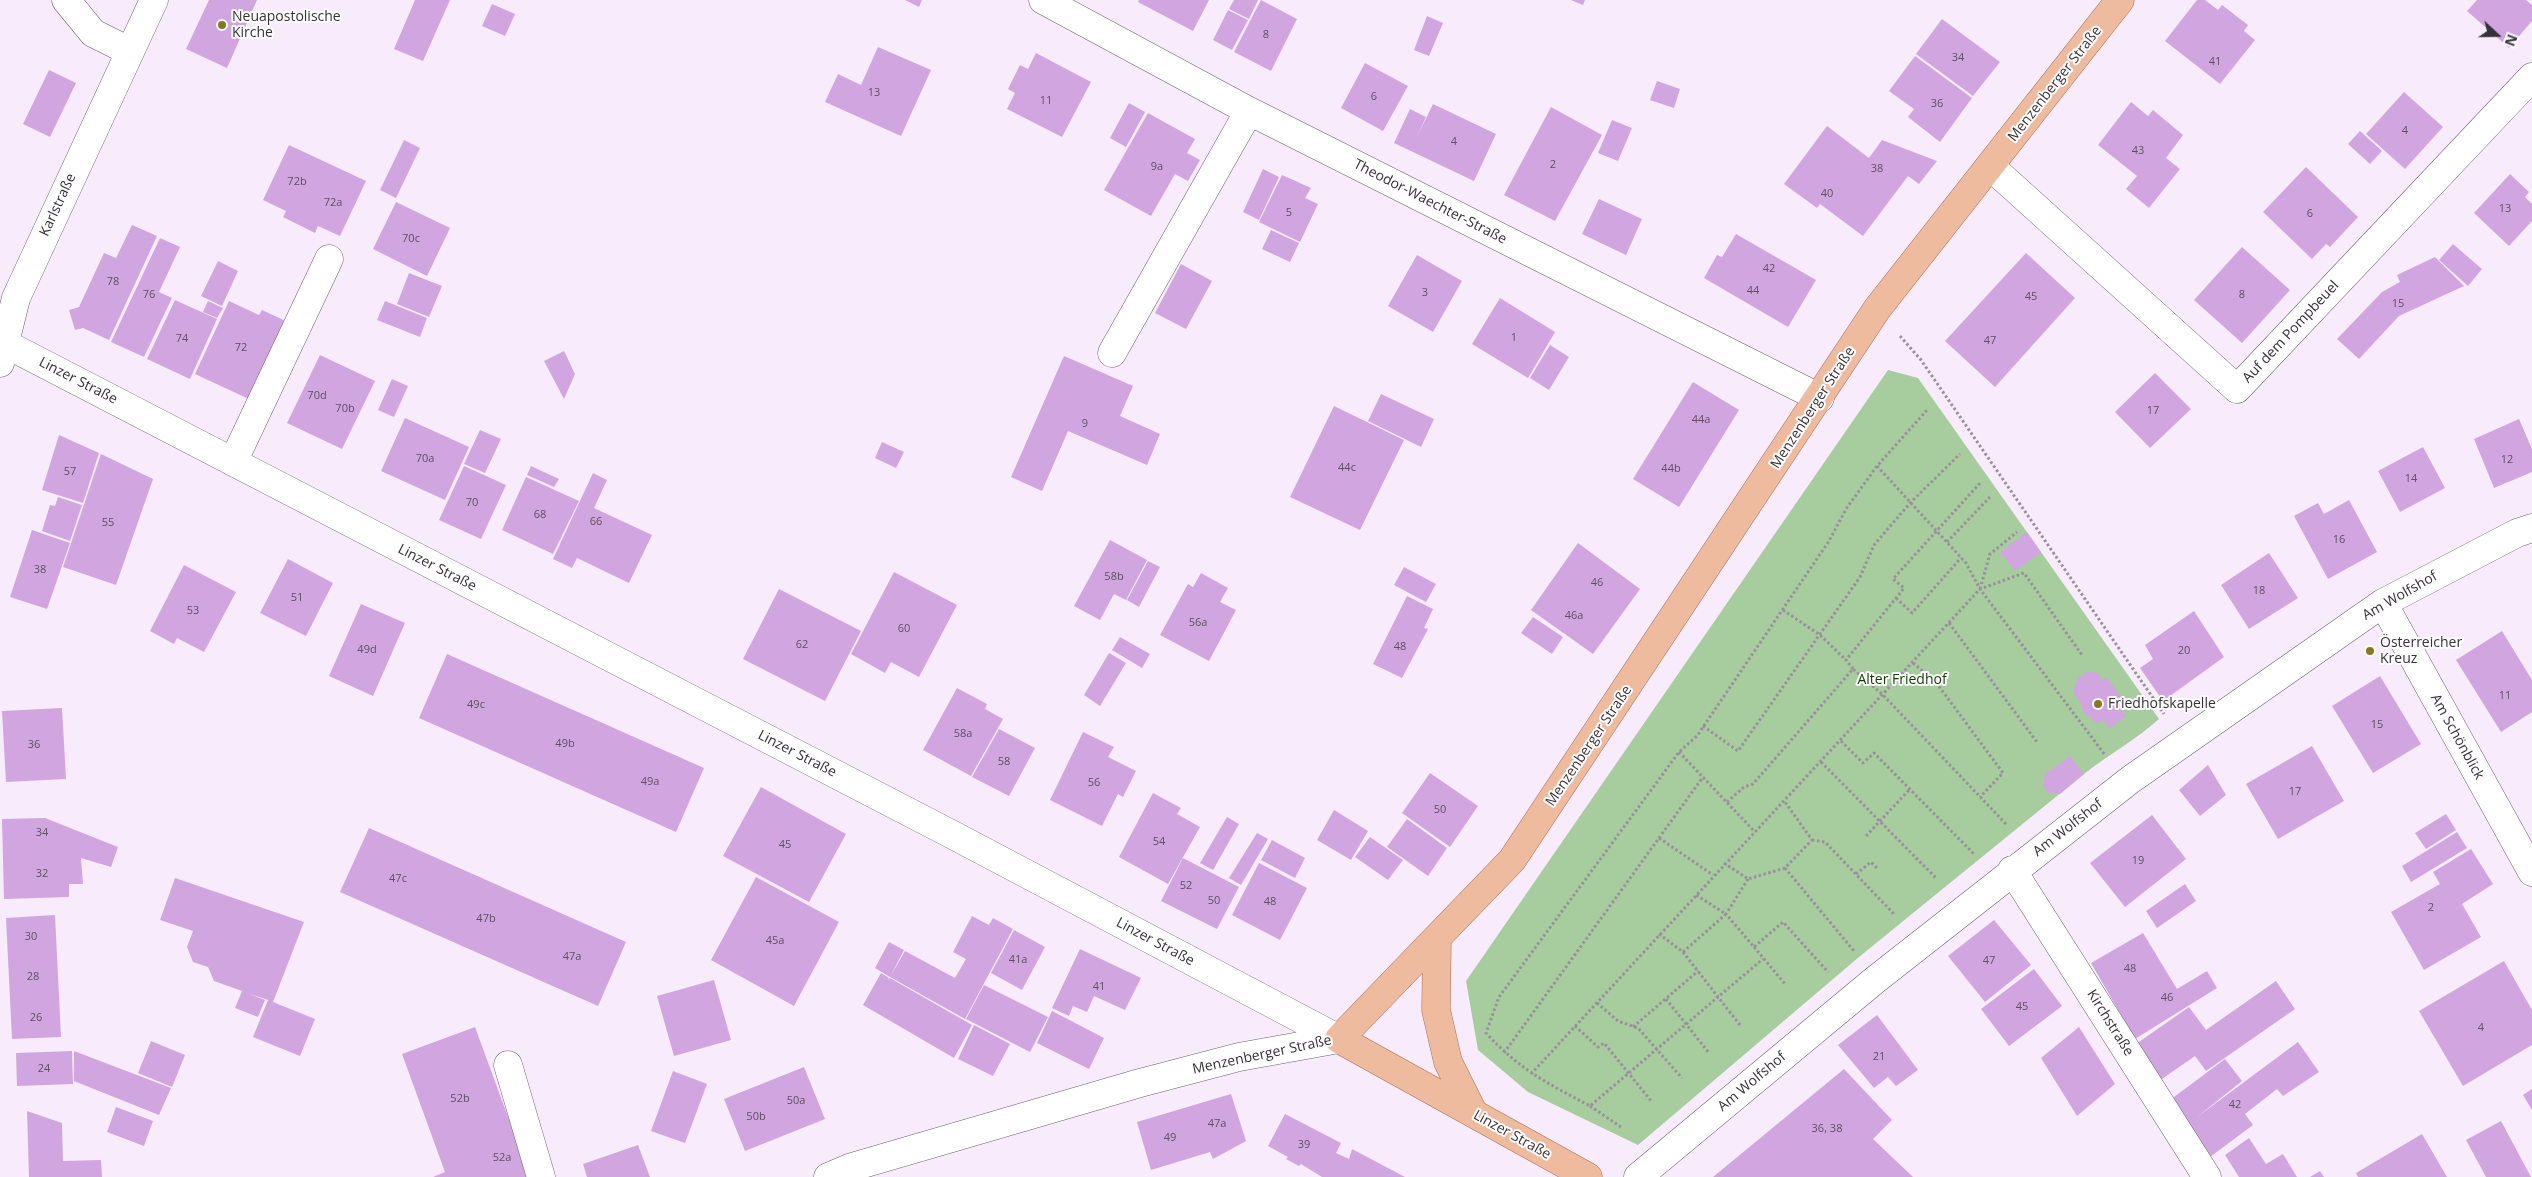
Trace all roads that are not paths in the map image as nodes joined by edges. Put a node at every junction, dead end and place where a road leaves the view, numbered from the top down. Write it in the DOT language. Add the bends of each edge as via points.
graph roads {
  1 [pos="66,0"];
  2 [pos="154,0"];
  3 [pos="1042,0"];
  4 [pos="2120,0"];
  5 [pos="129,51"];
  6 [pos="2532,77"];
  7 [pos="1249,110"];
  8 [pos="1990,166"];
  9 [pos="329,259"];
  10 [pos="2,349"];
  11 [pos="1112,353"];
  12 [pos="1820,398"];
  13 [pos="233,462"];
  14 [pos="2532,528"];
  15 [pos="2382,603"];
  16 [pos="2012,870"];
  17 [pos="2532,872"];
  18 [pos="1437,938"];
  19 [pos="1339,1039"];
  20 [pos="508,1065"];
  21 [pos="1474,1114"];
  22 [pos="541,1177"];
  23 [pos="828,1177"];
  24 [pos="1588,1177"];
  25 [pos="1638,1177"];
  26 [pos="2207,1177"];
  1 -- 5 [label="street" via="93,33"];
  2 -- 5 [label="street, Karlstraße"];
  3 -- 7 [label="street, Theodor-Waechter-Straße"];
  4 -- 8 [label="main road, Menzenberger Straße"];
  5 -- 10 [label="street, Karlstraße" via="16,298"];
  6 -- 8 [label="street, Auf dem Pompbeuel" via="2237,389"];
  7 -- 11 [label="street"];
  7 -- 12 [label="street, Theodor-Waechter-Straße"];
  8 -- 12 [label="main road, Menzenberger Straße" via="1877,309"];
  9 -- 13 [label="street"];
  10 -- 13 [label="street, Linzer Straße"];
  12 -- 18 [label="main road, Menzenberger Straße" via="1512,860"];
  13 -- 19 [label="street, Linzer Straße"];
  14 -- 15 [label="street, Am Wolfshof"];
  15 -- 16 [label="street, Am Wolfshof" via="2183,741"];
  15 -- 17 [label="street, Am Schönblick"];
  16 -- 25 [label="street, Am Wolfshof"];
  16 -- 26 [label="street, Kirchstraße"];
  18 -- 19 [label="main road, Menzenberger Straße"];
  18 -- 21 [label="main road" via="1436,1010 1448,1062"];
  19 -- 21 [label="main road, Linzer Straße"];
  19 -- 23 [label="street, Menzenberger Straße" via="1239,1056"];
  20 -- 22 [label="street"];
  21 -- 24 [label="main road, Linzer Straße"];
}
